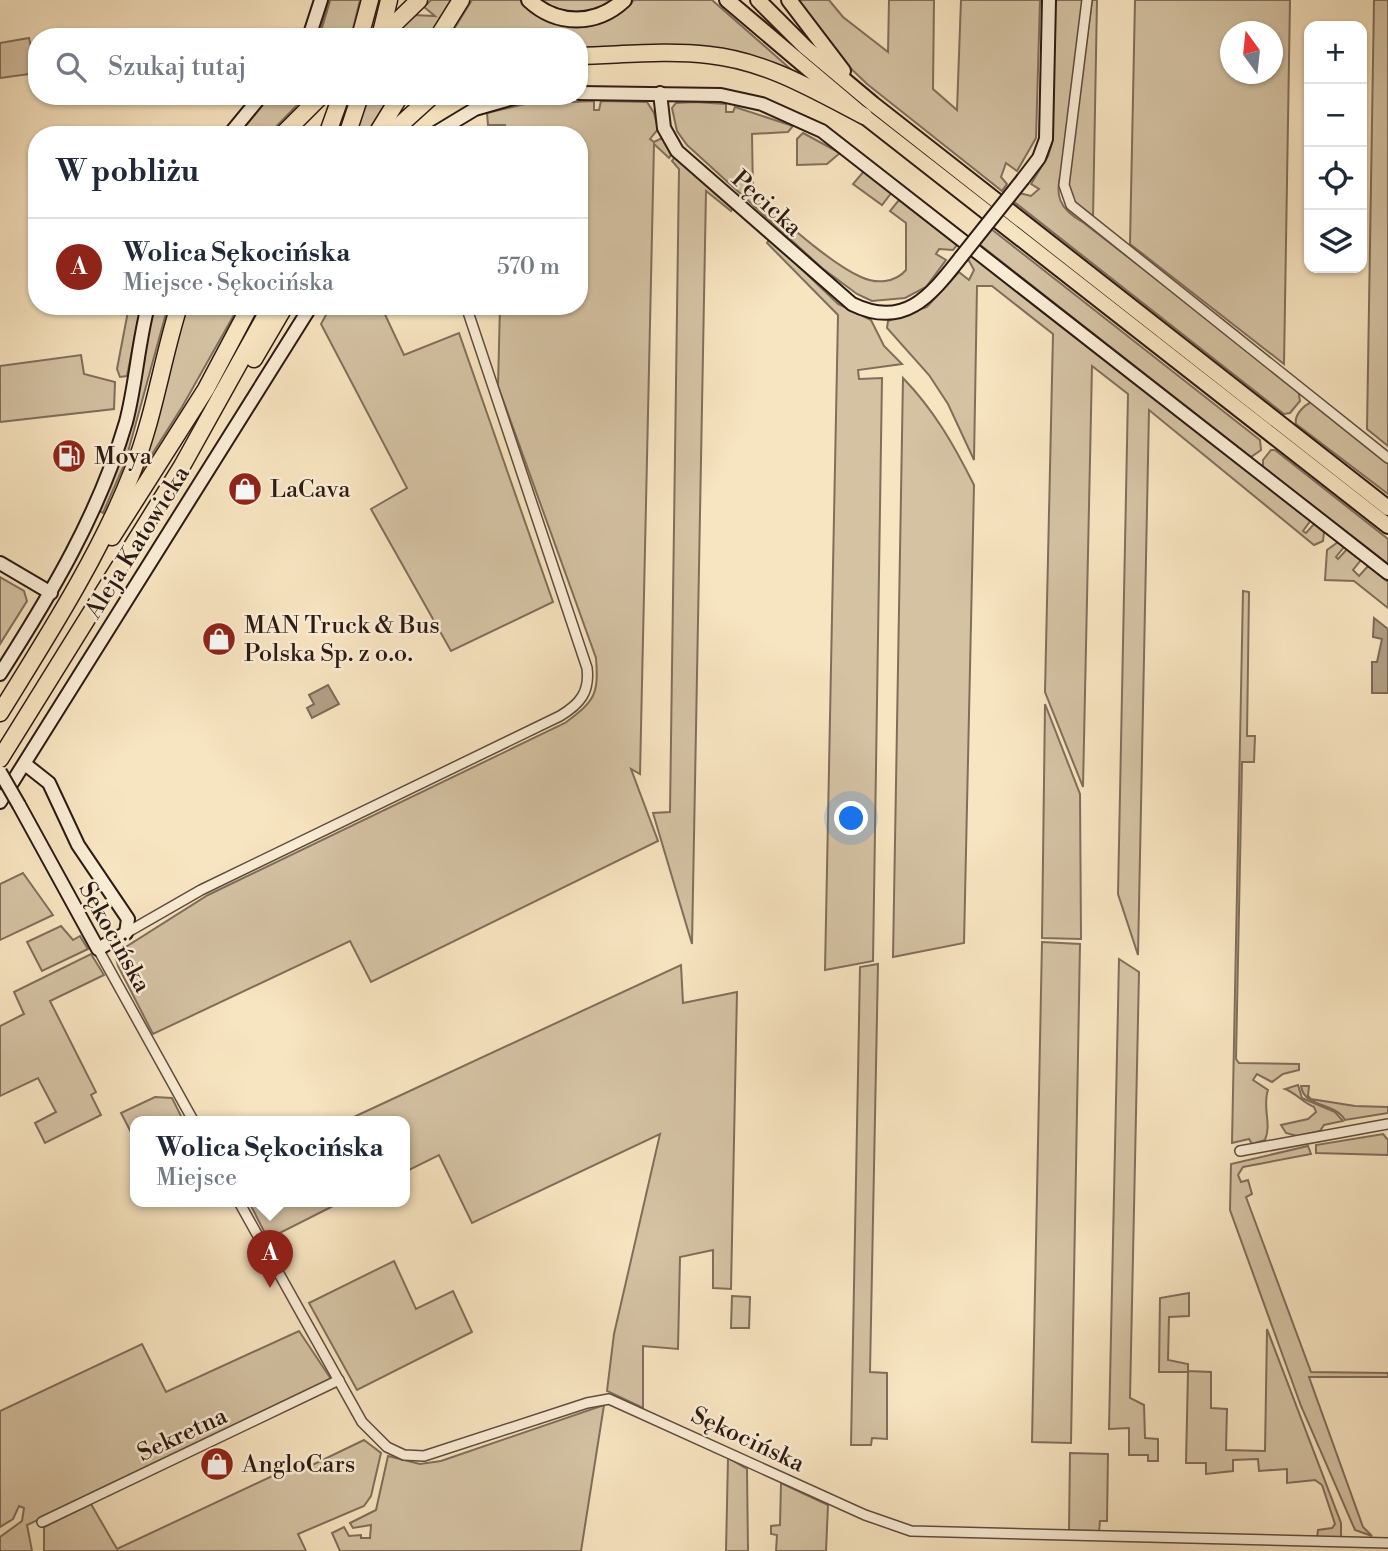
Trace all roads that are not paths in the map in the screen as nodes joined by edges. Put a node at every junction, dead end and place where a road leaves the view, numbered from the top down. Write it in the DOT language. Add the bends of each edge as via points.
graph roads {
  1 [pos="321,0"];
  2 [pos="370,0"];
  3 [pos="388,0"];
  4 [pos="418,0"];
  5 [pos="461,0"];
  6 [pos="529,0"];
  7 [pos="624,0"];
  8 [pos="727,0"];
  9 [pos="758,0"];
  10 [pos="789,0"];
  11 [pos="1049,0"];
  12 [pos="1087,0"];
  13 [pos="312,28"];
  14 [pos="362,28"];
  15 [pos="383,28"];
  16 [pos="390,28"];
  17 [pos="444,28"];
  18 [pos="588,56"];
  19 [pos="588,93"];
  20 [pos="660,93"];
  21 [pos="254,105"];
  22 [pos="312,105"];
  23 [pos="338,105"];
  24 [pos="357,105"];
  25 [pos="394,105"];
  26 [pos="422,105"];
  27 [pos="486,105"];
  28 [pos="868,110"];
  29 [pos="236,126"];
  30 [pos="291,126"];
  31 [pos="330,126"];
  32 [pos="350,126"];
  33 [pos="382,126"];
  34 [pos="399,126"];
  35 [pos="448,126"];
  36 [pos="146,315"];
  37 [pos="177,315"];
  38 [pos="245,315"];
  39 [pos="266,315"];
  40 [pos="280,315"];
  41 [pos="305,315"];
  42 [pos="469,315"];
  43 [pos="1388,458"];
  44 [pos="182,466"];
  45 [pos="1388,508"];
  46 [pos="1388,526"];
  47 [pos="0,563"];
  48 [pos="1388,572"];
  49 [pos="51,593"];
  50 [pos="31,662"];
  51 [pos="0,674"];
  52 [pos="0,712"];
  53 [pos="0,759"];
  54 [pos="25,764"];
  55 [pos="0,772"];
  56 [pos="0,802"];
  57 [pos="127,933"];
  58 [pos="97,949"];
  59 [pos="191,1116"];
  60 [pos="1388,1124"];
  61 [pos="1240,1151"];
  62 [pos="242,1207"];
  63 [pos="339,1380"];
  64 [pos="42,1522"];
  65 [pos="1388,1544"];
  66 [pos="1346,1547"];
  1 -- 13 [label="street"];
  2 -- 14 [label="highway"];
  3 -- 15 [label="highway"];
  4 -- 16 [label="highway"];
  5 -- 17 [label="highway"];
  6 -- 7 [label="main road" via="554,16 582,20 604,14"];
  8 -- 28 [label="main road"];
  9 -- 28 [label="main road"];
  10 -- 28 [label="main road"];
  11 -- 20 [label="street, Pęcicka, bridge" via="1046,139 1039,158 923,301 902,311 861,308 841,296 677,150 664,128"];
  12 -- 43 [label="street" via="1064,185 1071,205"];
  18 -- 28 [label="highway" via="684,53 729,58"];
  19 -- 20 [label="street"];
  20 -- 48 [label="street" via="752,101 822,131"];
  21 -- 29 [label="street"];
  22 -- 30 [label="highway"];
  23 -- 31 [label="highway"];
  24 -- 32 [label="highway"];
  25 -- 33 [label="highway"];
  26 -- 34 [label="highway"];
  27 -- 35 [label="street"];
  28 -- 45 [label="main road"];
  28 -- 46 [label="main road"];
  36 -- 49 [label="street, Aleja Katowicka" via="126,420 85,528"];
  37 -- 50 [label="highway" via="148,426 126,488"];
  38 -- 50 [label="highway" via="206,389"];
  39 -- 44 [label="highway"];
  40 -- 44 [label="highway" via="227,404"];
  41 -- 54 [label="street, Aleja Katowicka"];
  42 -- 57 [label="street" via="587,668 583,696 560,716 201,890"];
  44 -- 53 [label="highway"];
  47 -- 49 [label="street"];
  49 -- 51 [label="street, Aleja Katowicka"];
  50 -- 52 [label="highway"];
  54 -- 56 [label="street, Aleja Katowicka"];
  54 -- 57 [label="street" via="49,783 78,845 128,919"];
  55 -- 58 [label="street, Sękocińska, bridge"];
  57 -- 58 [label="street"];
  58 -- 59 [label="street, Sękocińska"];
  60 -- 61 [label="street"];
  62 -- 63 [label="street, Sękocińska"];
  63 -- 64 [label="street, Sekretna"];
  63 -- 66 [label="street, Sękocińska" via="377,1441 414,1456 436,1454 609,1399 865,1516 911,1531"];
  65 -- 66 [label="street, Sękocińska"];
}
